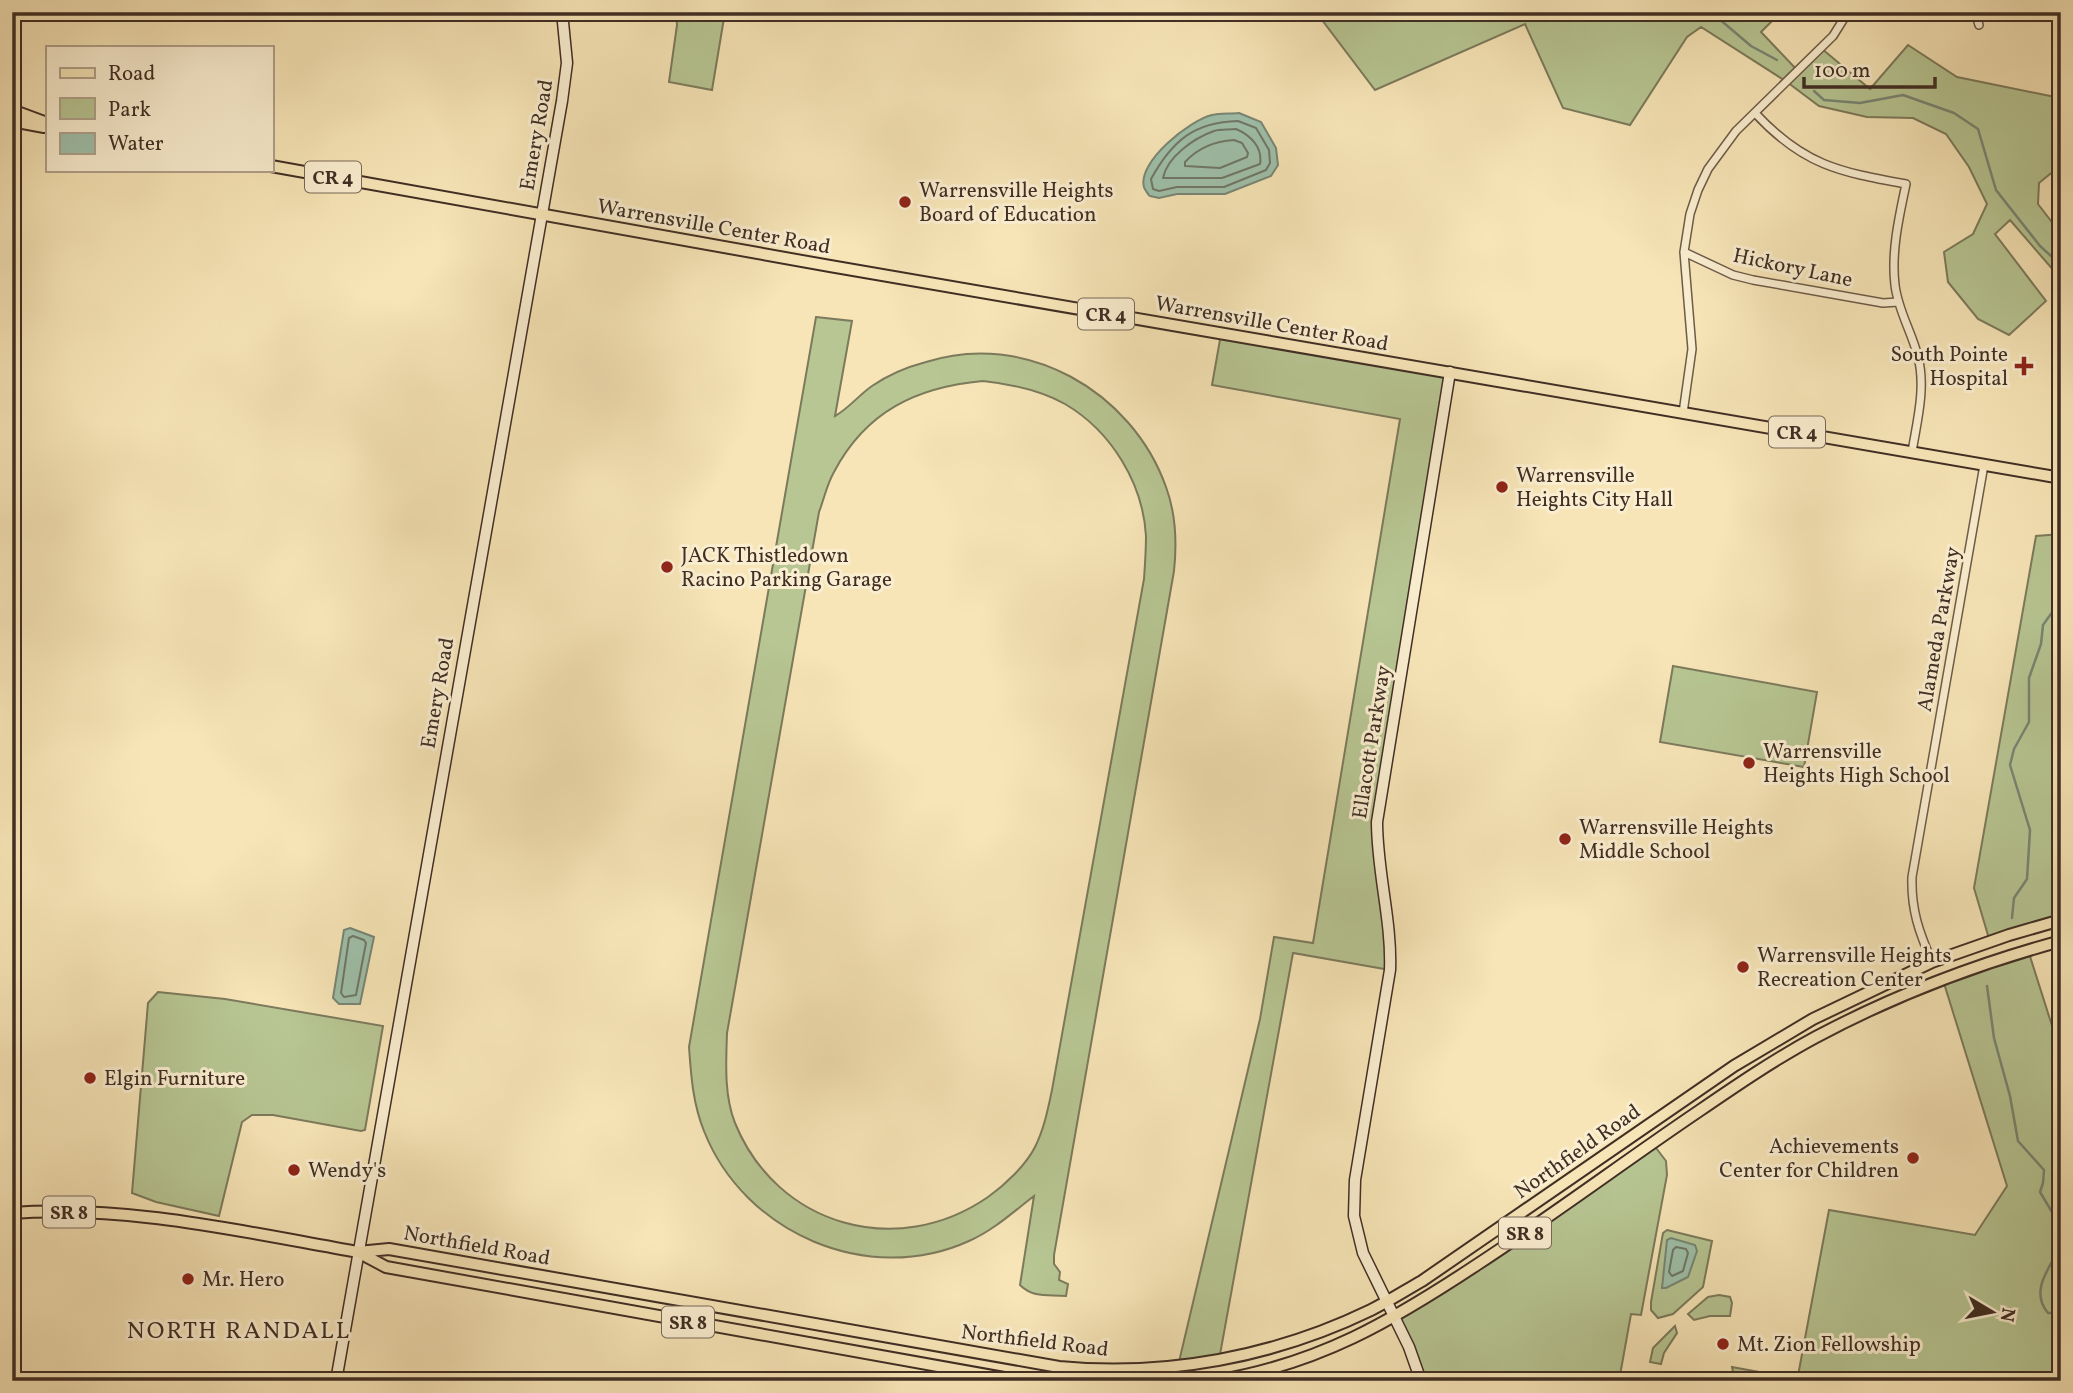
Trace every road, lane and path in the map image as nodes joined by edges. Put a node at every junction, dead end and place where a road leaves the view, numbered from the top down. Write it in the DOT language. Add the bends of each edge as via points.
graph roads {
  1 [pos="562,12"];
  2 [pos="1848,12"];
  3 [pos="1975,12"];
  4 [pos="1979,26"];
  5 [pos="12,110"];
  6 [pos="1755,113"];
  7 [pos="12,123"];
  8 [pos="46,125"];
  9 [pos="46,125"];
  10 [pos="273,166"];
  11 [pos="542,214"];
  12 [pos="1685,252"];
  13 [pos="1898,302"];
  14 [pos="1450,372"];
  15 [pos="1683,413"];
  16 [pos="1912,452"];
  17 [pos="1984,465"];
  18 [pos="2061,478"];
  19 [pos="2061,920"];
  20 [pos="2061,941"];
  21 [pos="1932,962"];
  22 [pos="12,1213"];
  23 [pos="358,1252"];
  24 [pos="508,1270"];
  25 [pos="505,1289"];
  26 [pos="674,1300"];
  27 [pos="1388,1301"];
  28 [pos="671,1318"];
  29 [pos="1395,1318"];
  30 [pos="829,1328"];
  31 [pos="920,1343"];
  32 [pos="826,1346"];
  33 [pos="917,1362"];
  34 [pos="336,1381"];
  35 [pos="1021,1381"];
  36 [pos="1215,1381"];
  37 [pos="1421,1381"];
  1 -- 11 [label="street, Emery Road" via="565,84"];
  2 -- 6 [label="street" via="1833,36"];
  3 -- 4 [label="street"];
  5 -- 8 [label="main road"];
  6 -- 12 [label="street" via="1708,169 1690,214"];
  6 -- 13 [label="street" via="1788,145 1815,160 1848,173 1906,184 1894,252"];
  7 -- 9 [label="main road"];
  10 -- 11 [label="main road, Warrensville Center Road / CR 4"];
  11 -- 14 [label="main road, Warrensville Center Road / CR 4"];
  11 -- 23 [label="street, Emery Road"];
  12 -- 13 [label="street, Hickory Lane" via="1753,280"];
  12 -- 15 [label="street" via="1692,349"];
  13 -- 16 [label="street" via="1922,377"];
  14 -- 15 [label="main road, Warrensville Center Road / CR 4"];
  14 -- 27 [label="street, Ellacott Parkway" via="1377,822 1390,971 1354,1180 1354,1204 1363,1253"];
  15 -- 16 [label="main road, Warrensville Center Road / CR 4"];
  16 -- 17 [label="main road, Warrensville Center Road / CR 4"];
  17 -- 18 [label="main road, Warrensville Center Road / CR 4"];
  17 -- 21 [label="street, Alameda Parkway" via="1912,877 1911,901"];
  19 -- 21 [label="main road, Northfield Road / SR 8"];
  20 -- 29 [label="main road, Northfield Road / SR 8" via="1961,972 1814,1038"];
  21 -- 27 [label="main road, Northfield Road / SR 8" via="1813,1019 1734,1066"];
  22 -- 23 [label="main road, Northfield Road / SR 8" via="127,1214"];
  23 -- 24 [label="main road, Northfield Road / SR 8" via="389,1249"];
  23 -- 25 [label="main road, Northfield Road / SR 8" via="387,1266"];
  23 -- 34 [label="street, Emery Road"];
  24 -- 25 [label="main road"];
  24 -- 26 [label="main road, Northfield Road / SR 8"];
  25 -- 28 [label="main road, Northfield Road / SR 8"];
  26 -- 28 [label="main road"];
  26 -- 30 [label="main road, Northfield Road / SR 8"];
  27 -- 29 [label="street, Ellacott Parkway"];
  27 -- 31 [label="main road, Northfield Road / SR 8" via="1319,1332 1259,1351 1159,1368 1059,1367"];
  28 -- 32 [label="main road, Northfield Road / SR 8"];
  29 -- 36 [label="main road, Northfield Road / SR 8" via="1294,1361"];
  29 -- 37 [label="street, Ellacott Parkway"];
  30 -- 31 [label="main road, Northfield Road / SR 8"];
  30 -- 32 [label="main road"];
  31 -- 33 [label="main road"];
  32 -- 33 [label="main road, Northfield Road / SR 8"];
  33 -- 35 [label="main road, Northfield Road / SR 8"];
}
